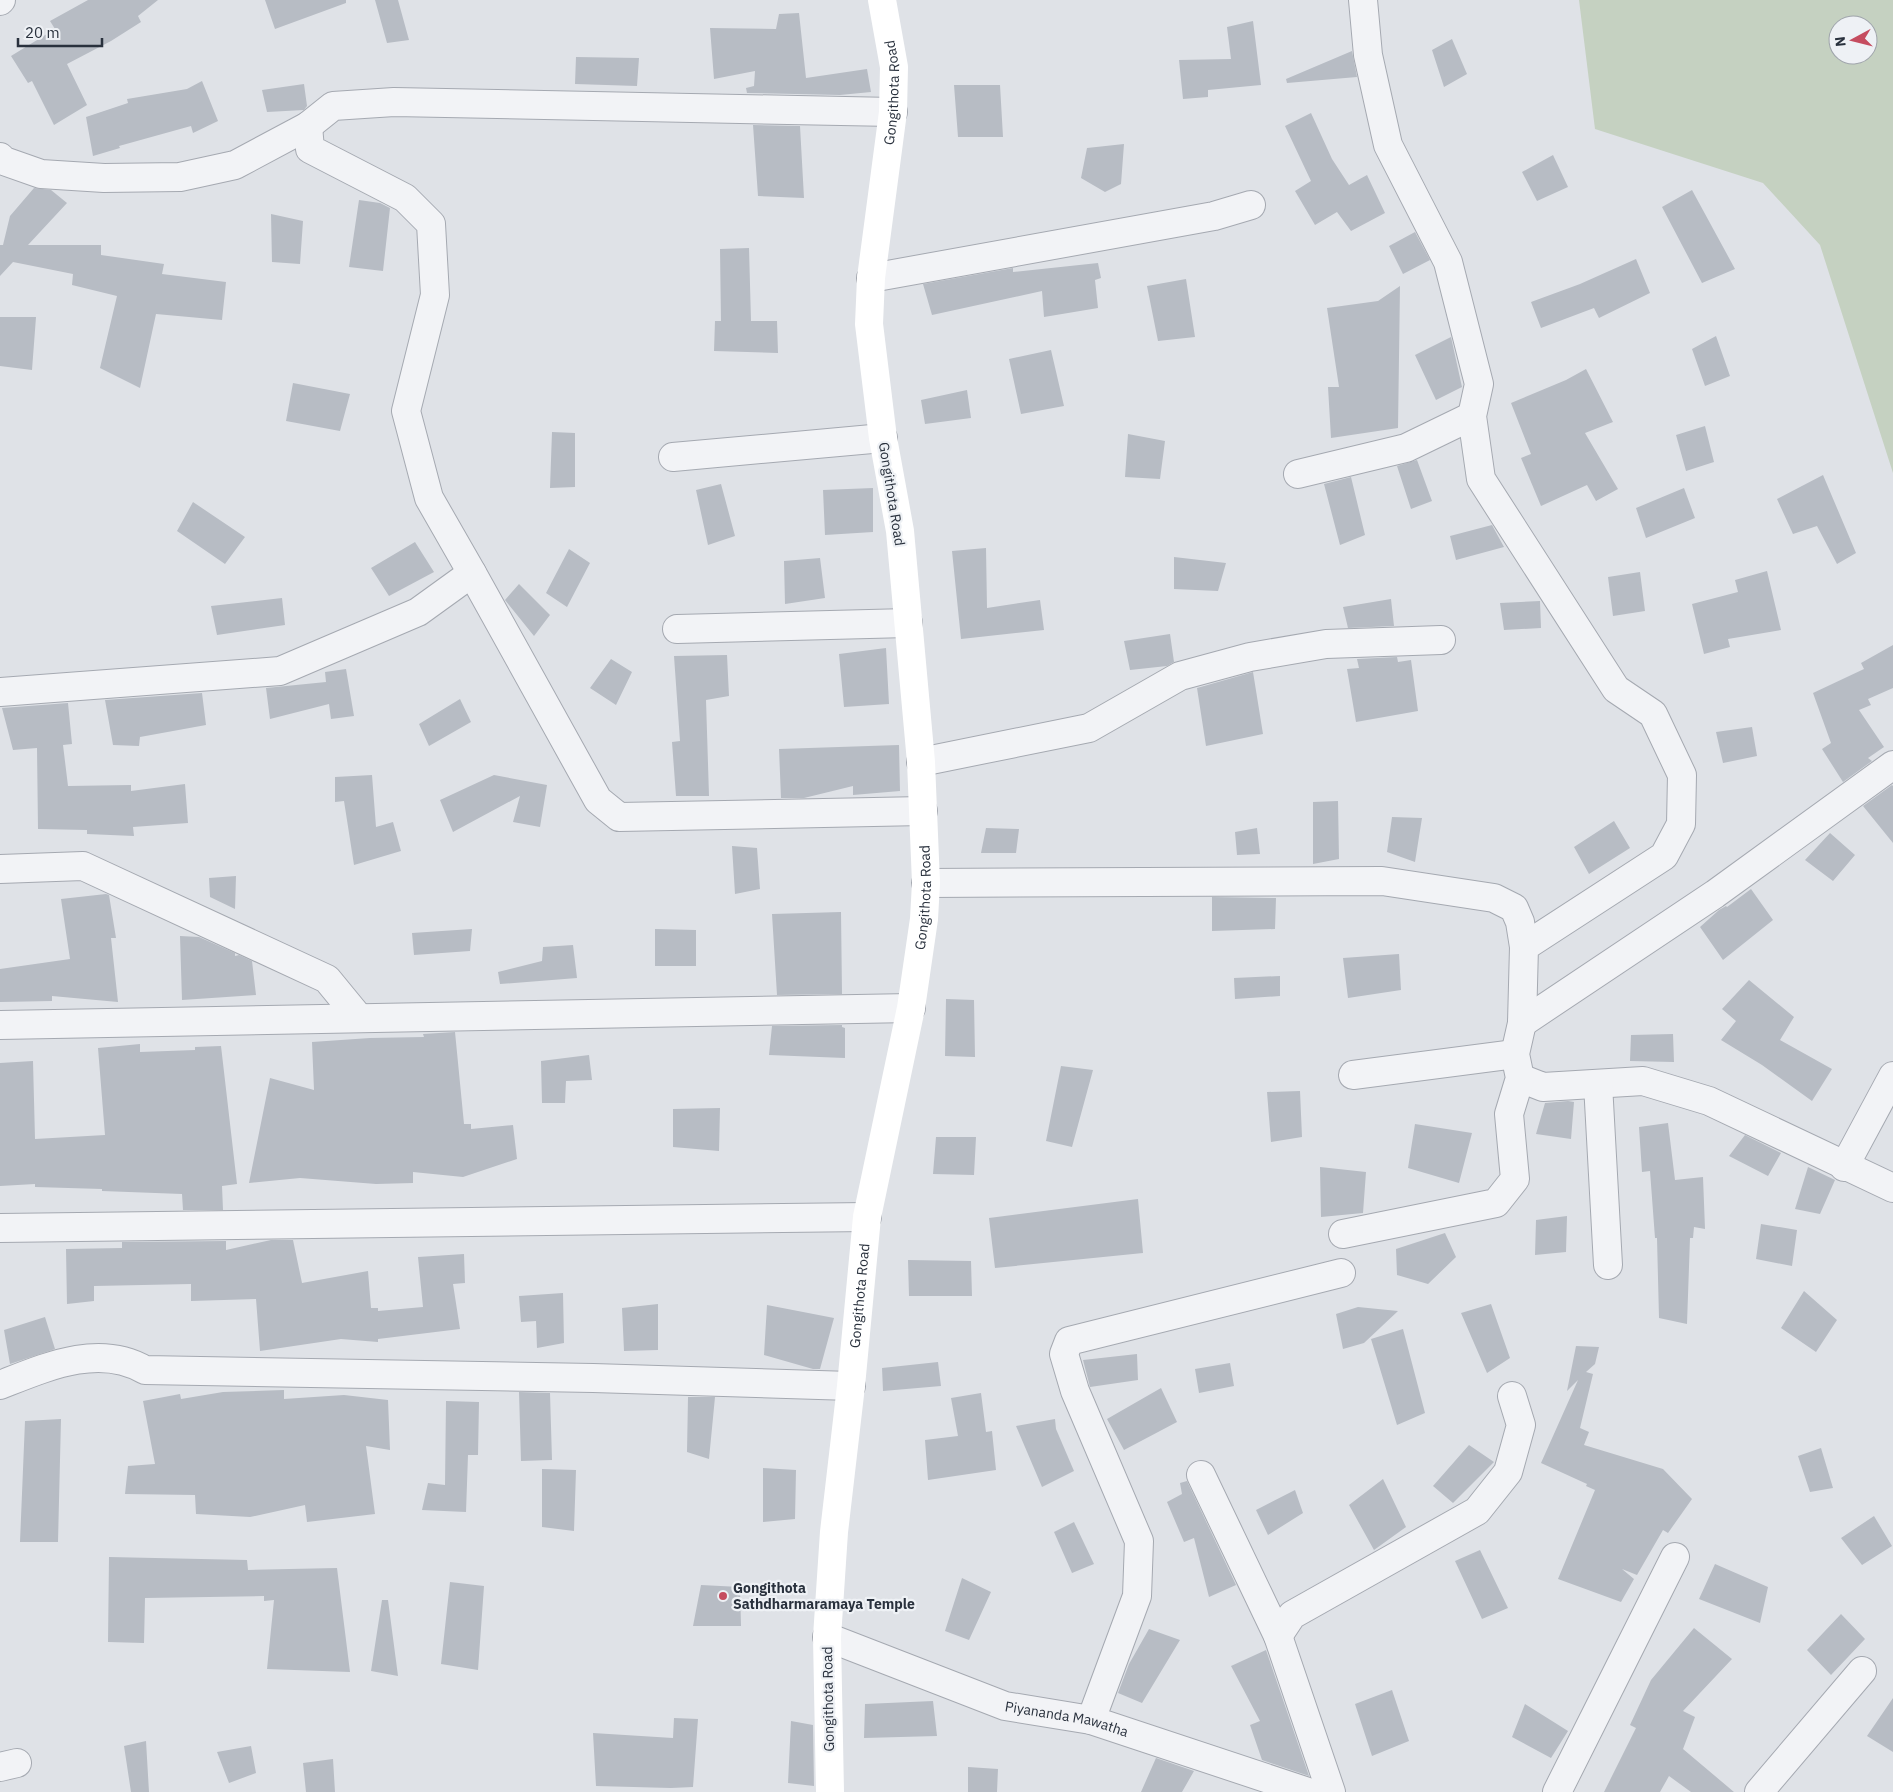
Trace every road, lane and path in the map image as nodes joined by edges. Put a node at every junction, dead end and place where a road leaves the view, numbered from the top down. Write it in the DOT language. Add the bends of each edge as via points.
graph roads {
  1 [pos="882,0"];
  2 [pos="1363,0"];
  3 [pos="893,112"];
  4 [pos="308,126"];
  5 [pos="0,158"];
  6 [pos="1251,205"];
  7 [pos="870,278"];
  8 [pos="1472,416"];
  9 [pos="883,438"];
  10 [pos="673,458"];
  11 [pos="1298,474"];
  12 [pos="472,573"];
  13 [pos="908,622"];
  14 [pos="677,629"];
  15 [pos="1441,640"];
  16 [pos="0,692"];
  17 [pos="921,762"];
  18 [pos="1893,765"];
  19 [pos="923,810"];
  20 [pos="0,869"];
  21 [pos="926,883"];
  22 [pos="1524,947"];
  23 [pos="911,1008"];
  24 [pos="359,1018"];
  25 [pos="1522,1023"];
  26 [pos="0,1025"];
  27 [pos="1518,1066"];
  28 [pos="1354,1075"];
  29 [pos="1893,1076"];
  30 [pos="1598,1084"];
  31 [pos="1844,1167"];
  32 [pos="1893,1188"];
  33 [pos="867,1216"];
  34 [pos="0,1228"];
  35 [pos="1343,1234"];
  36 [pos="1608,1265"];
  37 [pos="1340,1273"];
  38 [pos="0,1385"];
  39 [pos="851,1386"];
  40 [pos="1512,1396"];
  41 [pos="1201,1475"];
  42 [pos="1675,1557"];
  43 [pos="1278,1636"];
  44 [pos="827,1637"];
  45 [pos="1862,1671"];
  46 [pos="1091,1720"];
  47 [pos="830,1792"];
  48 [pos="1308,1792"];
  49 [pos="1331,1792"];
  50 [pos="1557,1792"];
  51 [pos="1759,1792"];
  1 -- 3 [label="street, Gongithota Road" via="894,67"];
  2 -- 8 [label="street" via="1368,55 1388,146 1448,262 1479,384"];
  3 -- 4 [label="street" via="394,102 333,106"];
  3 -- 7 [label="street, Gongithota Road"];
  4 -- 5 [label="street" via="235,165 180,177 104,178 41,174"];
  4 -- 12 [label="street" via="310,149 405,198 432,224 435,295 406,411 429,498"];
  6 -- 7 [label="street" via="1214,216"];
  7 -- 9 [label="street, Gongithota Road" via="869,324"];
  8 -- 11 [label="street" via="1406,448"];
  8 -- 22 [label="street" via="1481,479 1616,689 1653,714 1682,775 1681,824 1664,856"];
  9 -- 10 [label="street"];
  9 -- 13 [label="street, Gongithota Road" via="900,531"];
  12 -- 16 [label="street" via="418,612 280,670"];
  12 -- 19 [label="street" via="598,800 620,817"];
  13 -- 14 [label="street"];
  13 -- 17 [label="street, Gongithota Road"];
  15 -- 17 [label="street" via="1326,644 1250,657 1180,676 1089,728"];
  17 -- 19 [label="street, Gongithota Road"];
  18 -- 25 [label="street" via="1715,894"];
  19 -- 21 [label="street, Gongithota Road"];
  20 -- 24 [label="street" via="83,866 327,979"];
  21 -- 22 [label="street" via="1382,881 1494,898 1514,908"];
  21 -- 23 [label="street, Gongithota Road"];
  22 -- 25 [label="street"];
  23 -- 24 [label="street"];
  23 -- 33 [label="street, Gongithota Road"];
  24 -- 26 [label="street"];
  25 -- 27 [label="street"];
  27 -- 28 [label="street"];
  27 -- 30 [label="street" via="1543,1087"];
  27 -- 35 [label="street" via="1509,1114 1515,1179 1496,1203"];
  29 -- 31 [label="street"];
  30 -- 31 [label="street" via="1643,1081 1709,1101"];
  30 -- 36 [label="street"];
  31 -- 32 [label="street"];
  33 -- 34 [label="street"];
  33 -- 39 [label="street, Gongithota Road"];
  37 -- 46 [label="street" via="1069,1341 1064,1354 1075,1391 1138,1542 1137,1596"];
  38 -- 39 [label="street" via="38,1370 84,1358 119,1360 145,1370"];
  39 -- 44 [label="street, Gongithota Road" via="834,1532"];
  40 -- 43 [label="street" via="1521,1425 1508,1472 1477,1511 1292,1615"];
  41 -- 43 [label="street"];
  42 -- 50 [label="street"];
  43 -- 49 [label="street"];
  44 -- 46 [label="street, Piyananda Mawatha" via="1005,1706"];
  44 -- 47 [label="street, Gongithota Road"];
  45 -- 51 [label="street"];
  46 -- 48 [label="street, Piyananda Mawatha"];
}
